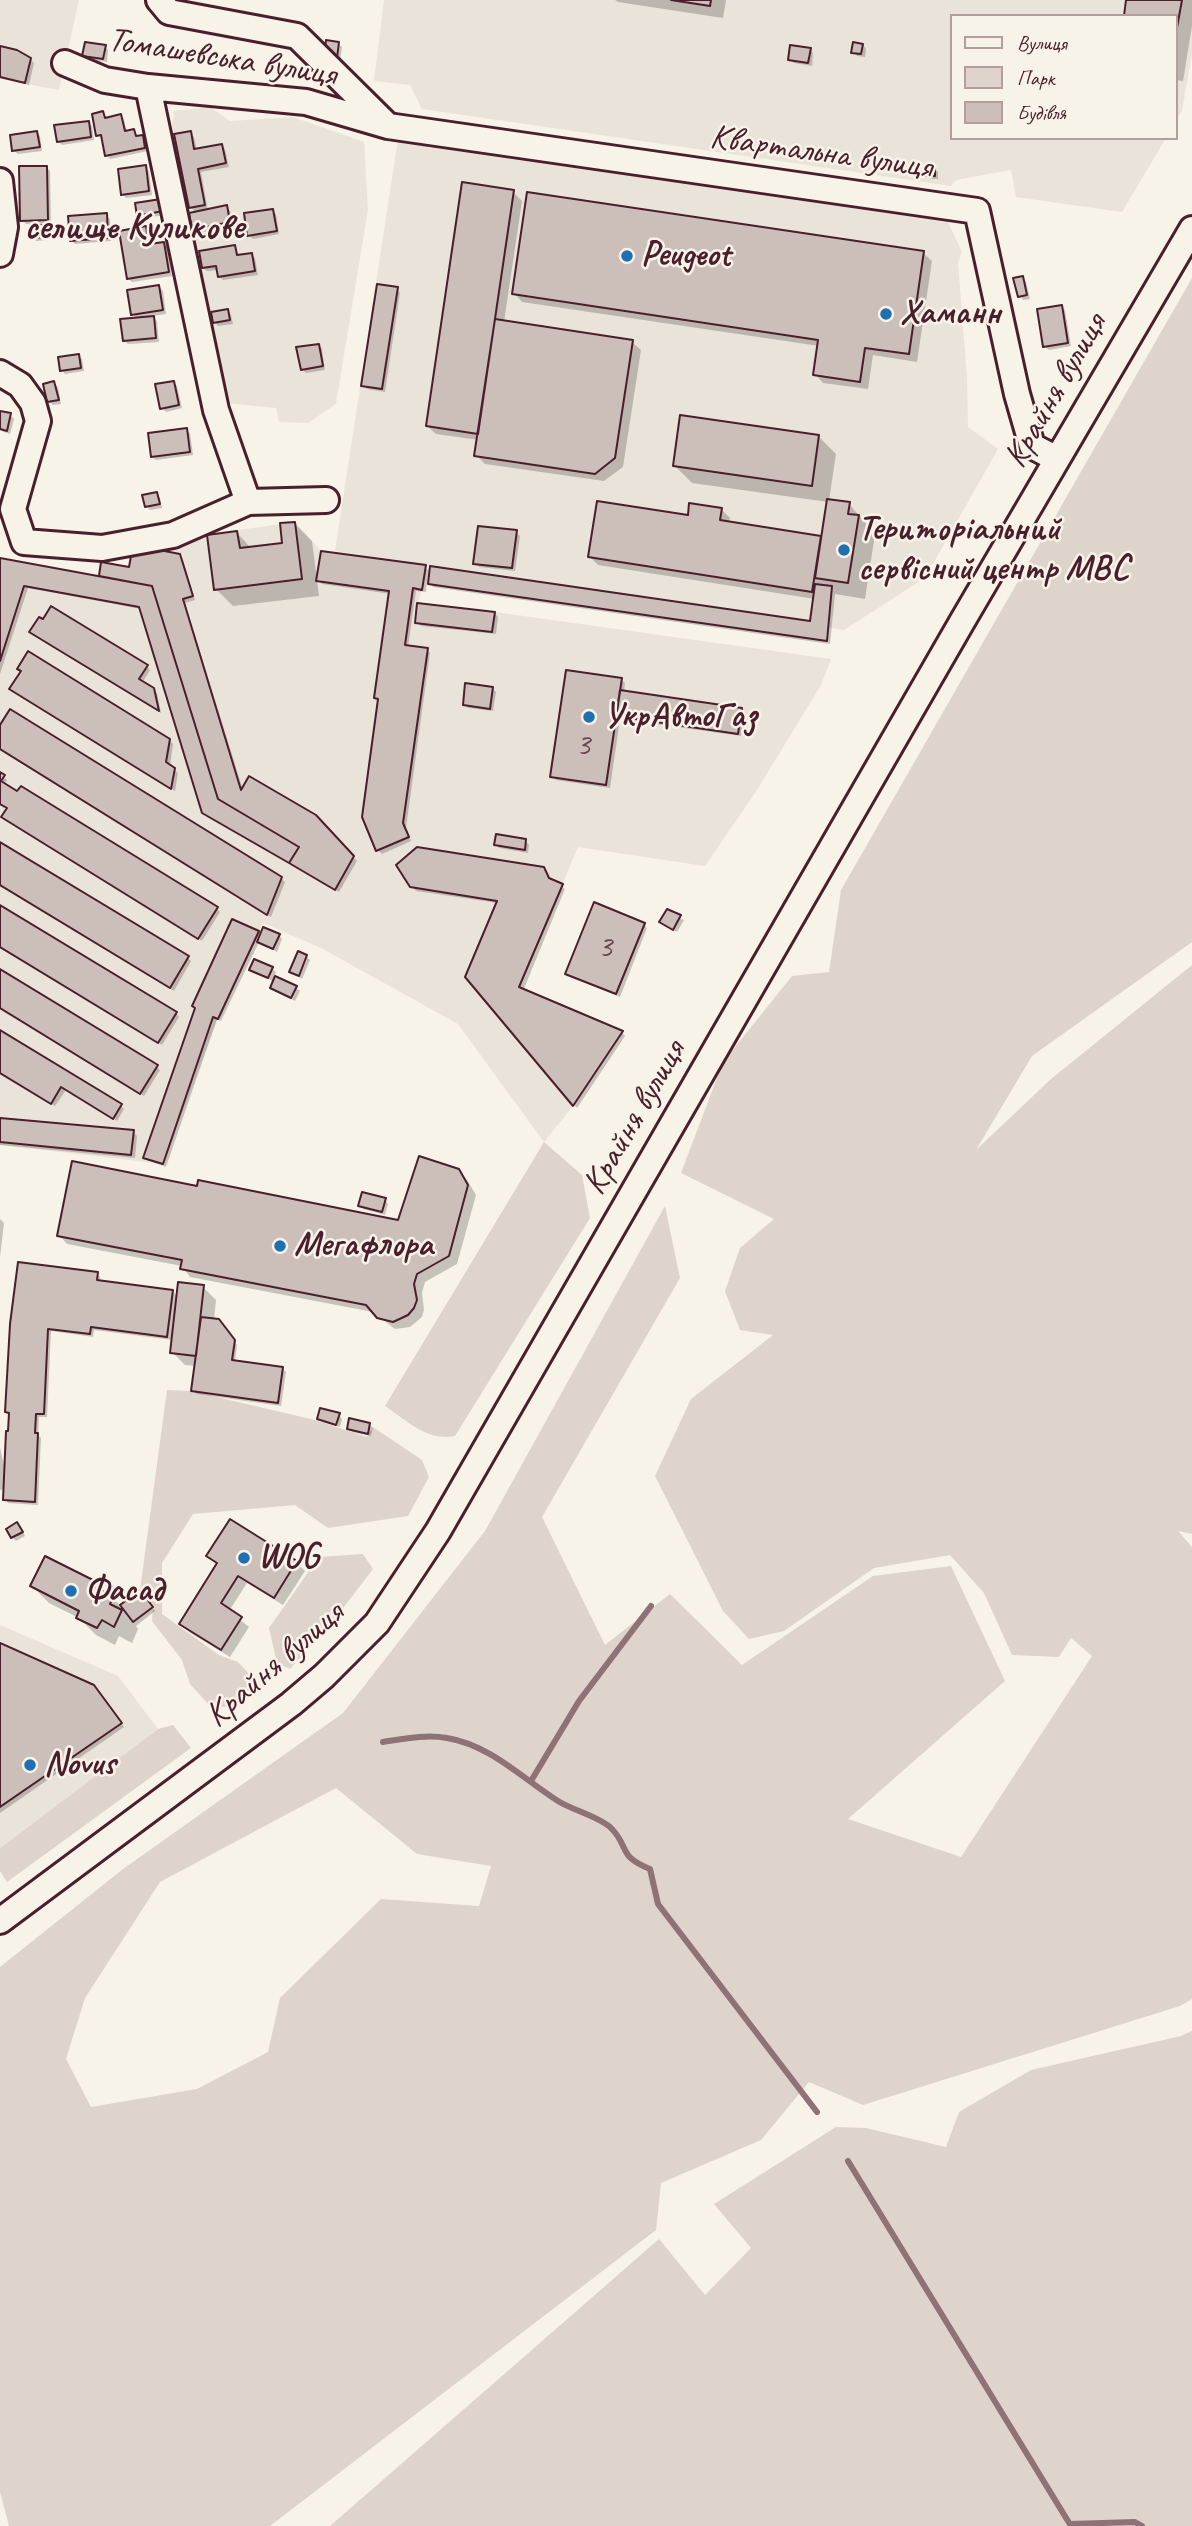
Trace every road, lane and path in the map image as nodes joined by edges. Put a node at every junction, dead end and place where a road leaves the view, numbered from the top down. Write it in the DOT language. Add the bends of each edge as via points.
graph roads {
  1 [pos="159,0"];
  2 [pos="65,63"];
  3 [pos="148,87"];
  4 [pos="388,126"];
  5 [pos="0,181"];
  6 [pos="1192,229"];
  7 [pos="0,254"];
  8 [pos="0,373"];
  9 [pos="1057,459"];
  10 [pos="326,500"];
  11 [pos="248,502"];
  12 [pos="0,1920"];
  1 -- 4 [label="street, Томашевська вулиця" via="169,12 297,36"];
  2 -- 3 [label="street, Томашевська вулиця" via="105,79"];
  3 -- 4 [label="street, Томашевська вулиця" via="306,102"];
  3 -- 11 [label="street" via="216,410"];
  4 -- 9 [label="street, Квартальна вулиця" via="977,211 1032,446"];
  5 -- 7 [label="street" via="5,227"];
  6 -- 9 [label="street, Крайня вулиця"];
  8 -- 11 [label="street" via="20,385 33,403 37,421 13,509 24,542 102,548 173,535"];
  9 -- 12 [label="street, Крайня вулиця" via="438,1531 377,1623 291,1704"];
  10 -- 11 [label="street"];
}
